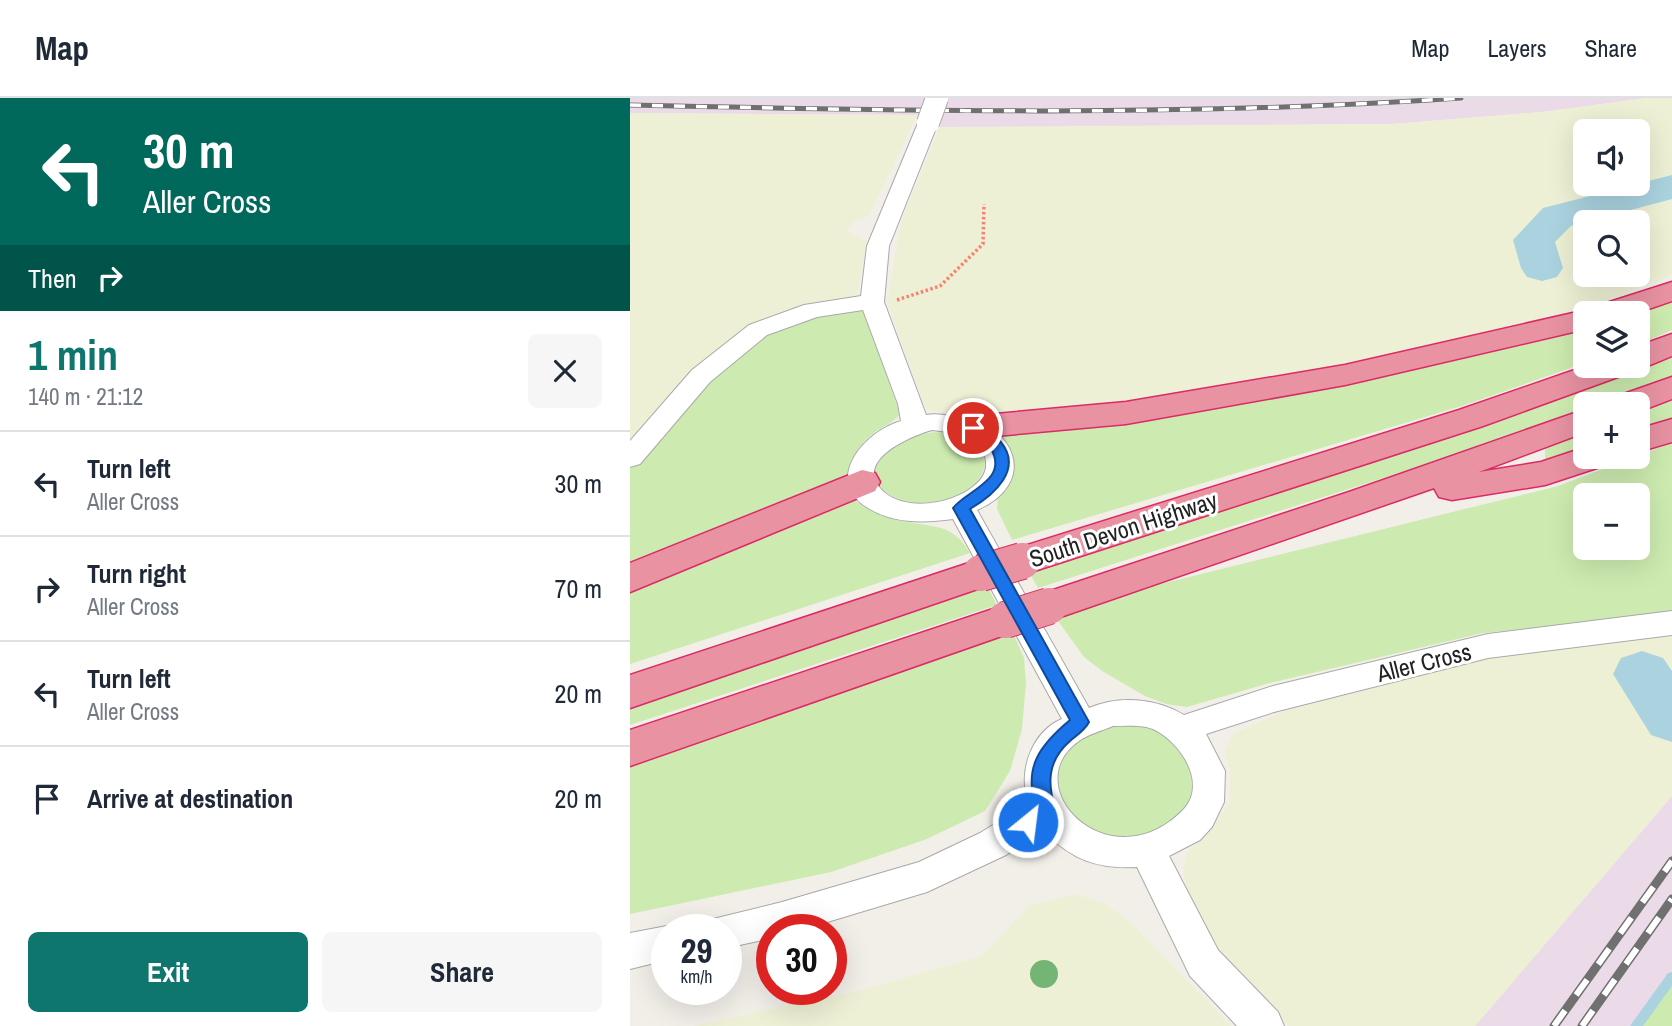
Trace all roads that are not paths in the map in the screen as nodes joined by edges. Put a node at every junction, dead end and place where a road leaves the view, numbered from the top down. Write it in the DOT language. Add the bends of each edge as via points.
graph roads {
  1 [pos="937,98"];
  2 [pos="1672,291"];
  3 [pos="1643,301"];
  4 [pos="872,302"];
  5 [pos="1573,322"];
  6 [pos="1672,344"];
  7 [pos="1650,353"];
  8 [pos="1583,378"];
  9 [pos="1672,387"];
  10 [pos="1650,395"];
  11 [pos="915,425"];
  12 [pos="1573,425"];
  13 [pos="973,428"];
  14 [pos="1672,430"];
  15 [pos="1650,437"];
  16 [pos="630,458"];
  17 [pos="1573,464"];
  18 [pos="862,482"];
  19 [pos="1362,501"];
  20 [pos="961,508"];
  21 [pos="630,578"];
  22 [pos="1672,623"];
  23 [pos="630,692"];
  24 [pos="1080,722"];
  25 [pos="1181,729"];
  26 [pos="630,748"];
  27 [pos="1046,811"];
  28 [pos="1148,851"];
  29 [pos="742,928"];
  30 [pos="651,946"];
  31 [pos="630,951"];
  32 [pos="1264,1026"];
  1 -- 4 [label="street, bridge" via="878,246"];
  2 -- 3 [label="highway"];
  4 -- 11 [label="street"];
  4 -- 16 [label="street" via="813,310 758,330 701,376"];
  5 -- 13 [label="highway" via="1332,377 1126,413"];
  6 -- 7 [label="highway"];
  8 -- 23 [label="highway, South Devon Highway, bridge"];
  9 -- 10 [label="highway"];
  11 -- 13 [label="street" via="952,422"];
  11 -- 18 [label="street" via="874,444 865,456"];
  12 -- 19 [label="highway, South Devon Highway"];
  13 -- 20 [label="street" via="989,437 999,450 1002,465 997,480 984,494"];
  14 -- 15 [label="highway"];
  17 -- 19 [label="highway" via="1545,473"];
  18 -- 20 [label="street" via="883,505 901,511"];
  18 -- 21 [label="highway"];
  19 -- 26 [label="highway, South Devon Highway, bridge"];
  20 -- 24 [label="street"];
  22 -- 25 [label="street, Aller Cross" via="1488,646 1273,699"];
  24 -- 25 [label="street" via="1110,713 1138,713"];
  24 -- 27 [label="street" via="1053,744 1042,766 1039,789"];
  25 -- 28 [label="street" via="1199,747 1209,769 1208,800 1194,824 1174,840"];
  27 -- 28 [label="street" via="1058,828 1077,842 1099,850"];
  27 -- 29 [label="street" via="993,844 927,876"];
  28 -- 32 [label="street" via="1204,964"];
  30 -- 31 [label="street"];
}
